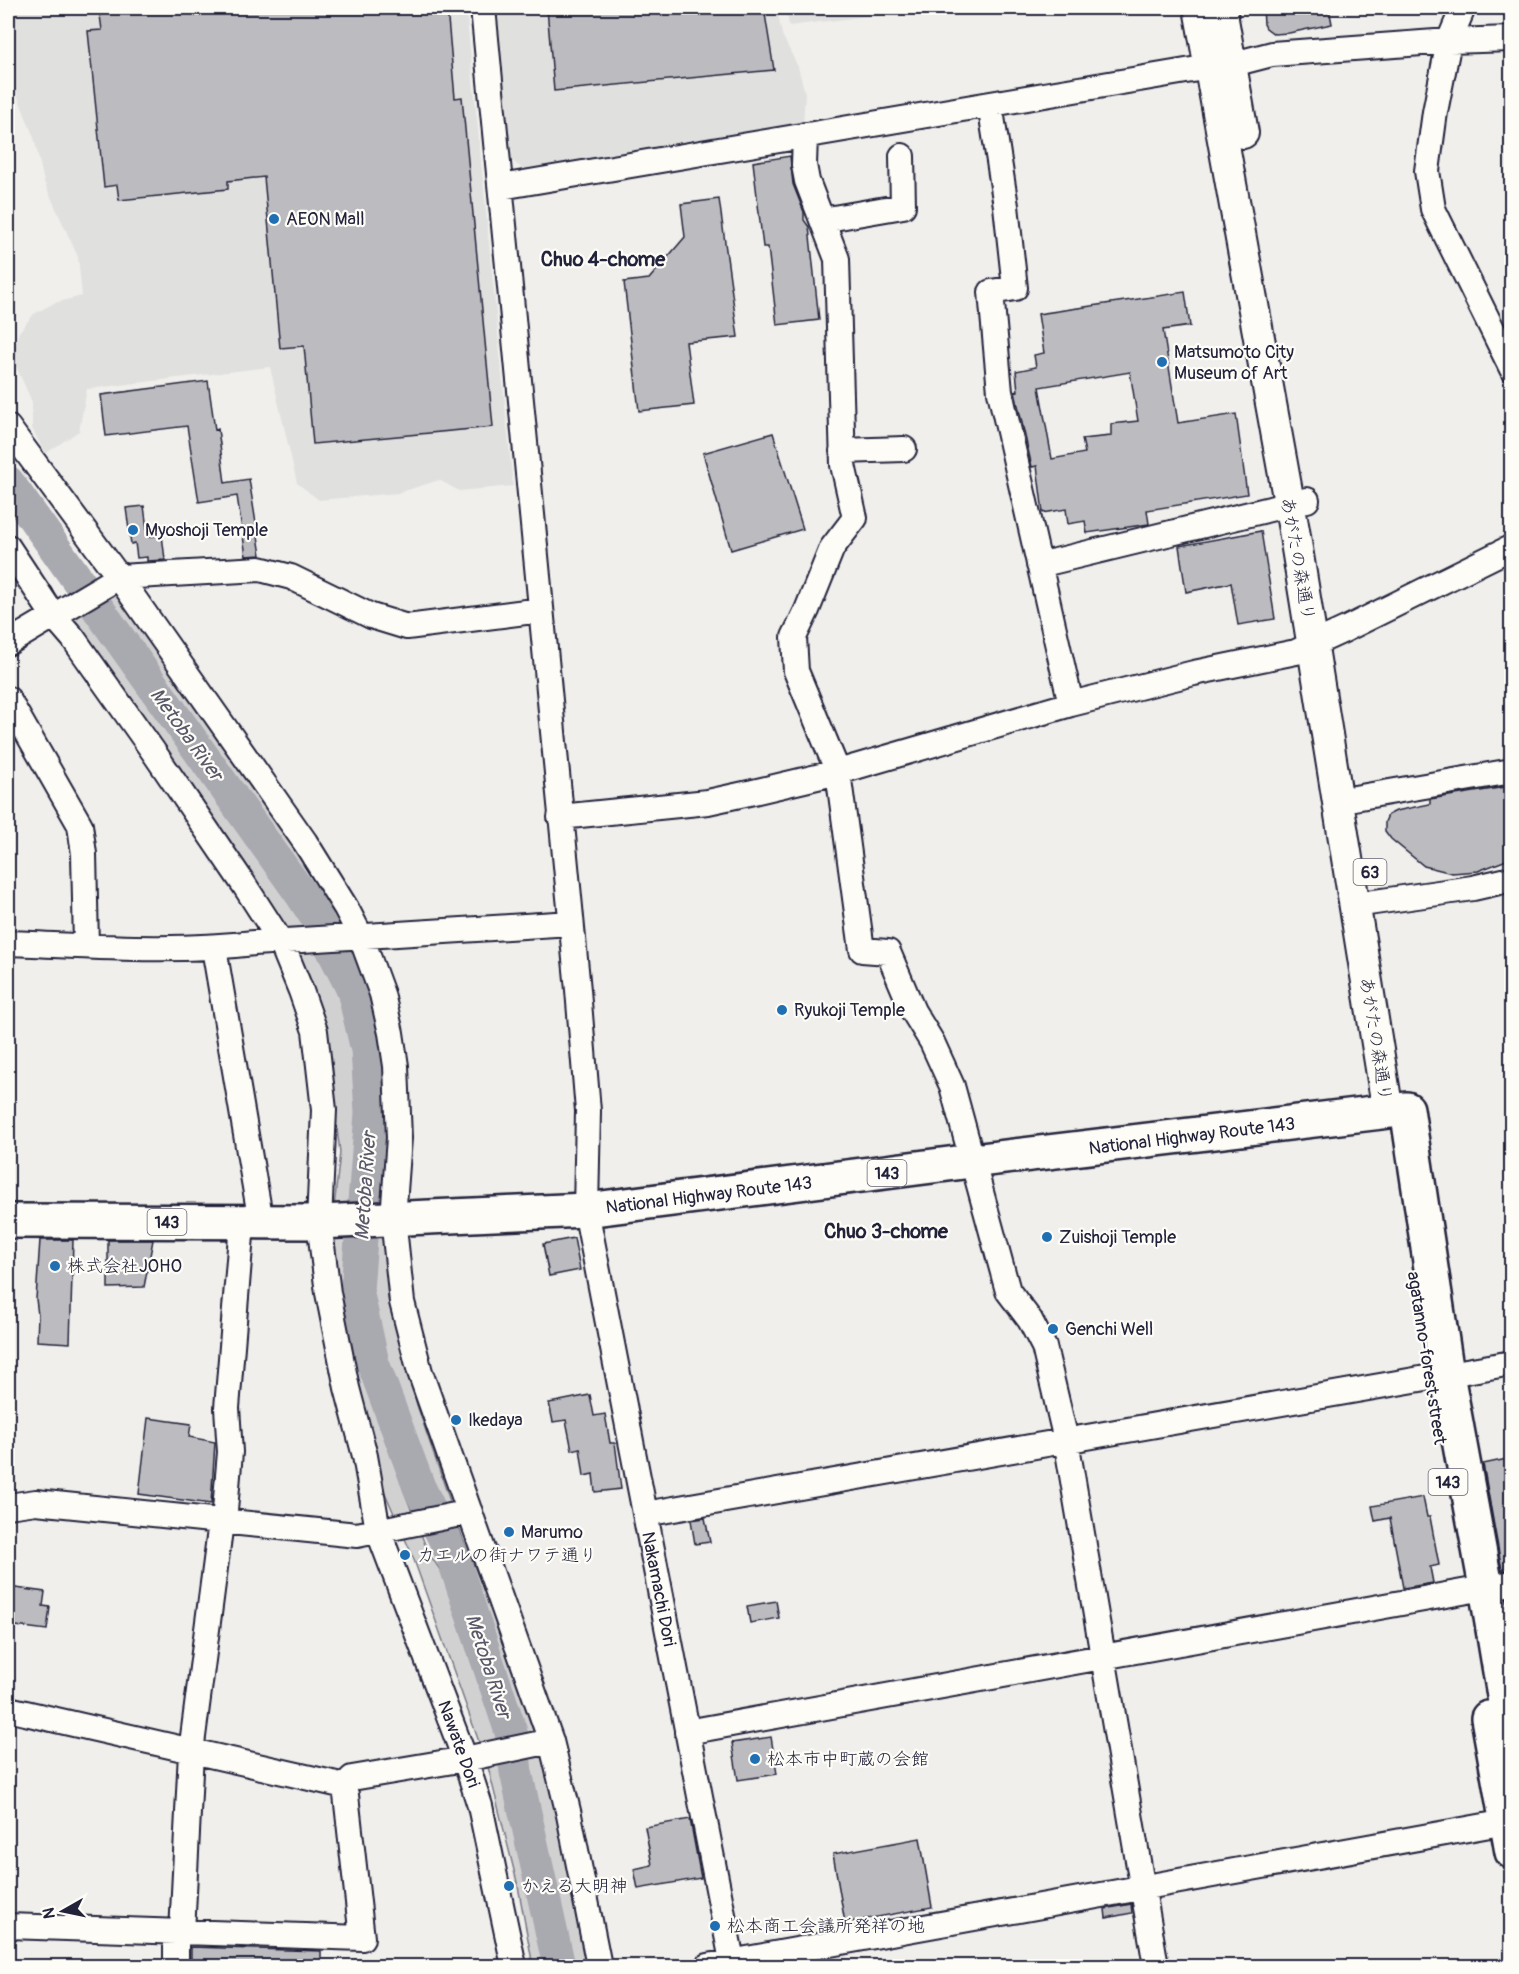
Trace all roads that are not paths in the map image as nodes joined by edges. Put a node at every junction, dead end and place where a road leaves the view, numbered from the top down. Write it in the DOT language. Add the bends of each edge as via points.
graph roads {
  1 [pos="483,8"];
  2 [pos="1199,8"];
  3 [pos="1221,8"];
  4 [pos="1463,8"];
  5 [pos="1512,39"];
  6 [pos="1449,41"];
  7 [pos="1220,65"];
  8 [pos="990,104"];
  9 [pos="805,135"];
  10 [pos="902,156"];
  11 [pos="501,187"];
  12 [pos="822,220"];
  13 [pos="1512,369"];
  14 [pos="8,427"];
  15 [pos="904,449"];
  16 [pos="842,451"];
  17 [pos="1298,502"];
  18 [pos="8,547"];
  19 [pos="1512,547"];
  20 [pos="1039,565"];
  21 [pos="115,579"];
  22 [pos="541,610"];
  23 [pos="58,613"];
  24 [pos="1321,640"];
  25 [pos="8,643"];
  26 [pos="8,699"];
  27 [pos="1071,704"];
  28 [pos="1512,771"];
  29 [pos="838,772"];
  30 [pos="1347,799"];
  31 [pos="560,817"];
  32 [pos="1512,879"];
  33 [pos="1364,904"];
  34 [pos="571,923"];
  35 [pos="357,937"];
  36 [pos="284,942"];
  37 [pos="8,943"];
  38 [pos="86,946"];
  39 [pos="214,948"];
  40 [pos="1397,1111"];
  41 [pos="972,1161"];
  42 [pos="586,1210"];
  43 [pos="389,1219"];
  44 [pos="8,1221"];
  45 [pos="251,1222"];
  46 [pos="323,1222"];
  47 [pos="1512,1363"];
  48 [pos="1439,1376"];
  49 [pos="1066,1440"];
  50 [pos="8,1506"];
  51 [pos="464,1513"];
  52 [pos="645,1514"];
  53 [pos="223,1522"];
  54 [pos="387,1527"];
  55 [pos="1488,1587"];
  56 [pos="1103,1656"];
  57 [pos="8,1709"];
  58 [pos="687,1732"];
  59 [pos="546,1742"];
  60 [pos="1512,1744"];
  61 [pos="191,1752"];
  62 [pos="471,1758"];
  63 [pos="345,1786"];
  64 [pos="1510,1832"];
  65 [pos="1141,1888"];
  66 [pos="8,1926"];
  67 [pos="179,1933"];
  68 [pos="733,1964"];
  69 [pos="176,1966"];
  70 [pos="514,1966"];
  71 [pos="599,1966"];
  72 [pos="708,1966"];
  73 [pos="1156,1966"];
  1 -- 11 [label="street, Nakamachi Dori"];
  2 -- 7 [label="main road, あがたの森通り / 63"];
  3 -- 7 [label="main road, あがたの森通り / 63"];
  4 -- 6 [label="street"];
  5 -- 6 [label="street"];
  6 -- 7 [label="street" via="1272,54"];
  6 -- 13 [label="street" via="1426,171 1433,209"];
  7 -- 8 [label="street"];
  7 -- 17 [label="main road, あがたの森通り / 63"];
  8 -- 9 [label="street"];
  8 -- 20 [label="street" via="1016,288 991,292 1000,392"];
  9 -- 11 [label="street"];
  9 -- 12 [label="street" via="807,181"];
  10 -- 12 [label="street" via="903,206"];
  11 -- 22 [label="street, Nakamachi Dori"];
  12 -- 16 [label="street" via="838,270"];
  14 -- 21 [label="street"];
  15 -- 16 [label="street"];
  16 -- 29 [label="street" via="855,518 832,548 794,637 796,671"];
  17 -- 20 [label="street"];
  17 -- 24 [label="main road, あがたの森通り / 63"];
  18 -- 23 [label="street, Nawate Dori"];
  19 -- 24 [label="street"];
  20 -- 27 [label="street"];
  21 -- 22 [label="street" via="260,569 291,577 371,616 407,627"];
  21 -- 23 [label="street"];
  21 -- 35 [label="street" via="305,842 346,908"];
  22 -- 31 [label="street, Nakamachi Dori"];
  23 -- 25 [label="street"];
  23 -- 36 [label="street, Nawate Dori"];
  24 -- 27 [label="street" via="1296,652"];
  24 -- 30 [label="main road, あがたの森通り / 63"];
  26 -- 38 [label="street" via="80,825"];
  27 -- 29 [label="street"];
  28 -- 30 [label="street"];
  29 -- 31 [label="street" via="708,802"];
  29 -- 41 [label="street" via="862,950 888,952 952,1086"];
  30 -- 33 [label="main road, あがたの森通り / 63"];
  31 -- 34 [label="street, Nakamachi Dori"];
  32 -- 33 [label="street"];
  33 -- 40 [label="main road, あがたの森通り / 63"];
  34 -- 35 [label="street"];
  34 -- 42 [label="street, Nakamachi Dori" via="588,1111"];
  35 -- 36 [label="street"];
  35 -- 43 [label="street" via="382,994 396,1066 399,1138"];
  36 -- 39 [label="street"];
  36 -- 46 [label="street, Nawate Dori" via="315,1031 320,1062 324,1110"];
  37 -- 38 [label="street"];
  38 -- 39 [label="street"];
  39 -- 45 [label="street"];
  40 -- 41 [label="highway, National Highway Route 143 / 143"];
  40 -- 48 [label="highway, agatanno-forest street / 143"];
  41 -- 42 [label="highway, National Highway Route 143 / 143"];
  41 -- 49 [label="street" via="1008,1291 1044,1347"];
  42 -- 43 [label="highway, National Highway Route 143 / 143"];
  42 -- 52 [label="street, Nakamachi Dori"];
  43 -- 46 [label="highway, National Highway Route 143 / 143"];
  43 -- 51 [label="street" via="402,1302 418,1367"];
  44 -- 45 [label="highway, National Highway Route 143 / 143"];
  45 -- 46 [label="highway, National Highway Route 143 / 143"];
  45 -- 53 [label="street" via="227,1408 230,1452"];
  46 -- 54 [label="street, Nawate Dori" via="328,1293 347,1388"];
  47 -- 48 [label="street"];
  48 -- 49 [label="street"];
  48 -- 55 [label="highway, agatanno-forest street / 143"];
  49 -- 52 [label="street"];
  49 -- 56 [label="street"];
  50 -- 53 [label="street" via="36,1502"];
  51 -- 54 [label="street"];
  51 -- 59 [label="street"];
  52 -- 58 [label="street, Nakamachi Dori"];
  53 -- 54 [label="street" via="357,1534"];
  53 -- 61 [label="street"];
  54 -- 62 [label="street, Nawate Dori"];
  55 -- 56 [label="street"];
  55 -- 60 [label="highway, agatanno-forest street / 143"];
  55 -- 64 [label="highway, agatanno-forest street / 143"];
  56 -- 58 [label="street"];
  56 -- 65 [label="street"];
  57 -- 61 [label="street"];
  58 -- 68 [label="street, Nakamachi Dori"];
  59 -- 62 [label="street"];
  59 -- 71 [label="street" via="569,1815"];
  61 -- 63 [label="street"];
  61 -- 67 [label="street"];
  62 -- 63 [label="street" via="352,1778"];
  62 -- 70 [label="street, Nawate Dori"];
  63 -- 67 [label="street" via="362,1938"];
  64 -- 65 [label="street"];
  65 -- 68 [label="street"];
  65 -- 73 [label="street"];
  66 -- 67 [label="street"];
  67 -- 69 [label="street"];
  68 -- 72 [label="street"];
}
